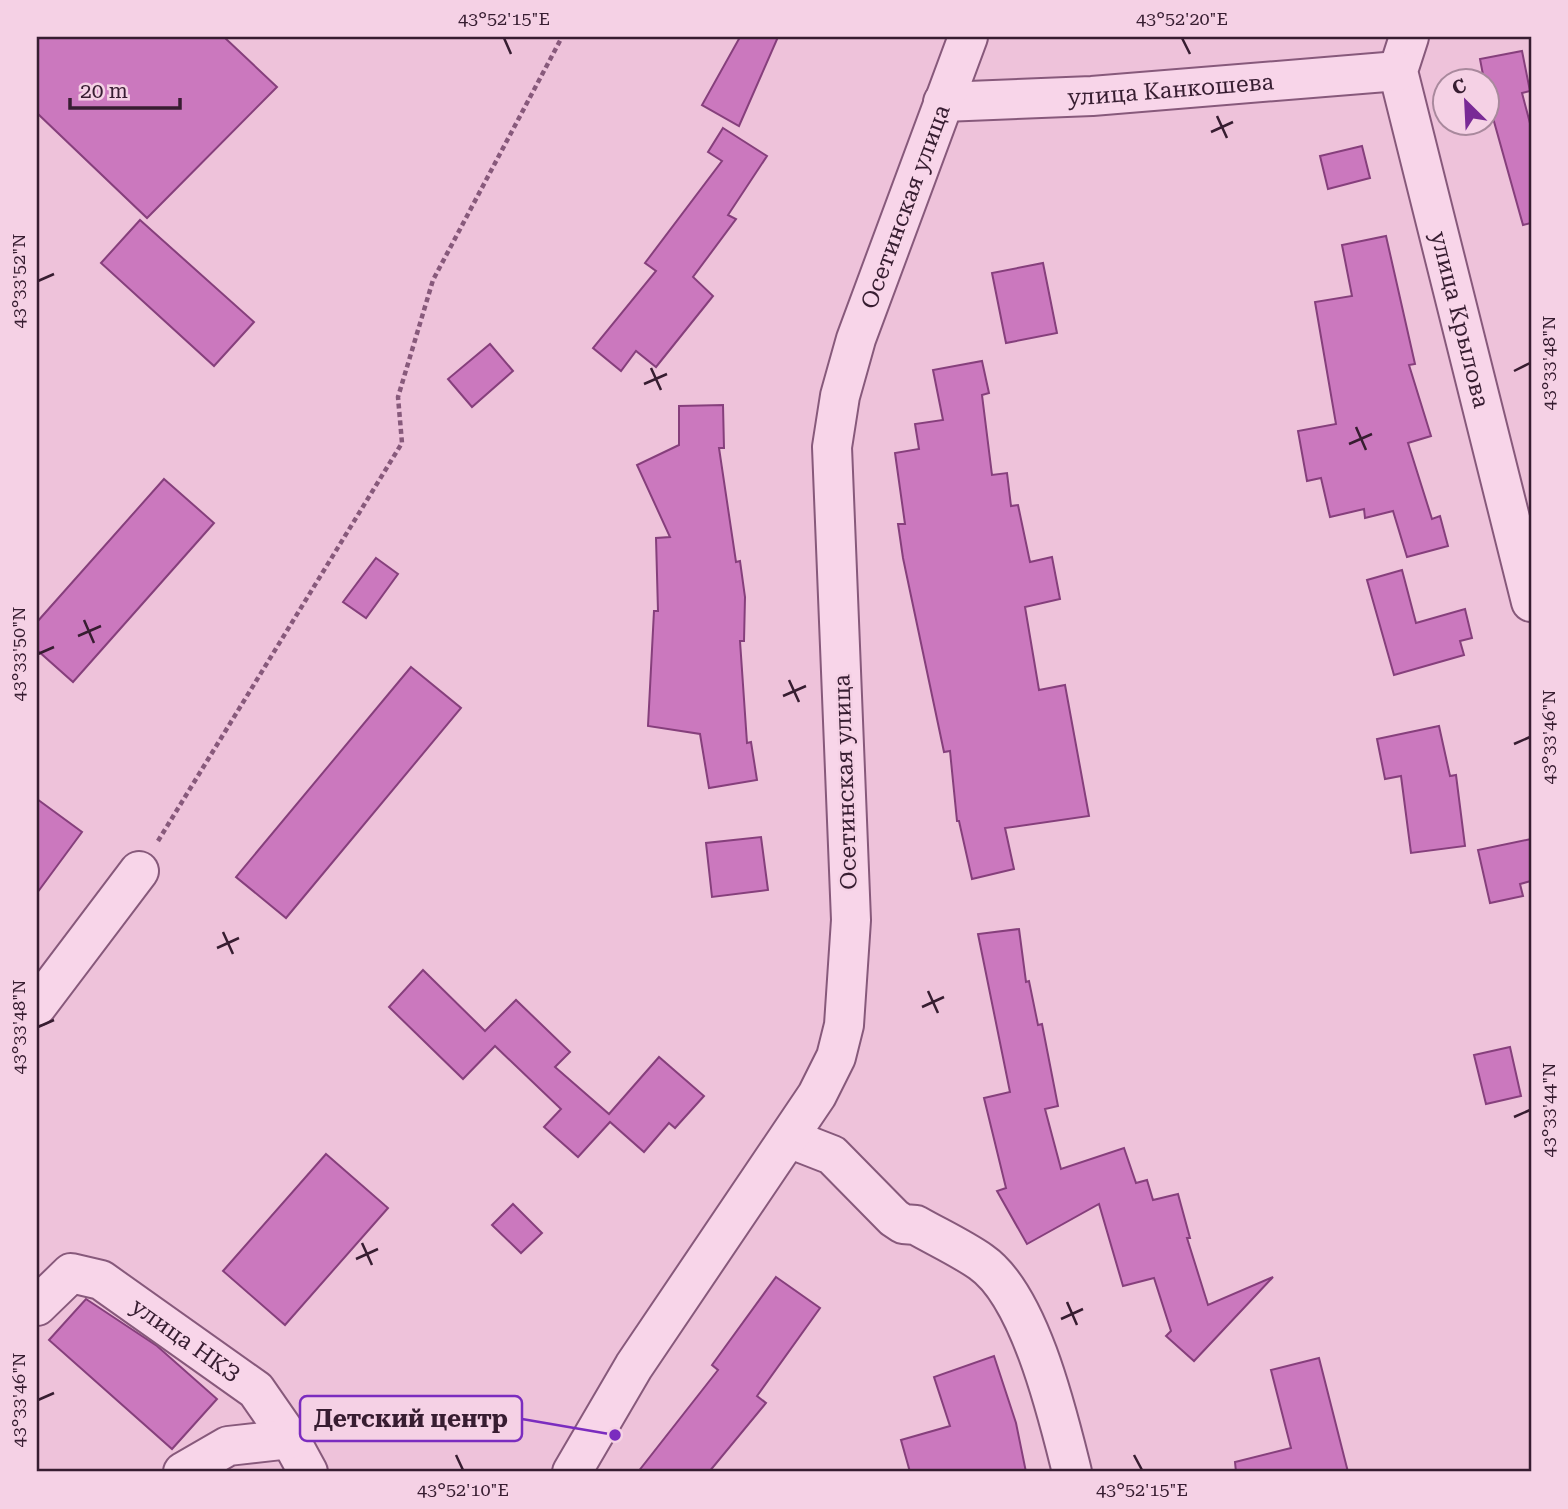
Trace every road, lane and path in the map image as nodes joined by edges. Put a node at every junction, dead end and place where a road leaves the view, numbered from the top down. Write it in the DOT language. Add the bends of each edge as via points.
graph roads {
  1 [pos="562,37"];
  2 [pos="968,37"];
  3 [pos="1403,54"];
  4 [pos="943,102"];
  5 [pos="1531,602"];
  6 [pos="139,871"];
  7 [pos="37,1006"];
  8 [pos="791,1139"];
  9 [pos="37,1306"];
  10 [pos="290,1439"];
  11 [pos="183,1472"];
  12 [pos="308,1472"];
  13 [pos="572,1472"];
  14 [pos="1072,1472"];
  1 -- 6 [label="path" via="433,279 398,397 402,443"];
  2 -- 4 [label="street, Осетинская улица"];
  3 -- 4 [label="street, улица Канкошева" via="1092,96"];
  3 -- 5 [label="street, улица Крылова"];
  4 -- 8 [label="street, Осетинская улица" via="856,339 832,447 851,920 844,1026 836,1057"];
  6 -- 7 [label="street"];
  8 -- 13 [label="street, Осетинская улица" via="634,1366"];
  8 -- 14 [label="street" via="832,1155 894,1218 983,1263 1007,1289 1054,1400"];
  9 -- 10 [label="street, улица НКЗ" via="71,1273 101,1280 256,1390"];
  10 -- 11 [label="street" via="228,1446"];
  10 -- 12 [label="street, улица НКЗ"];
}
